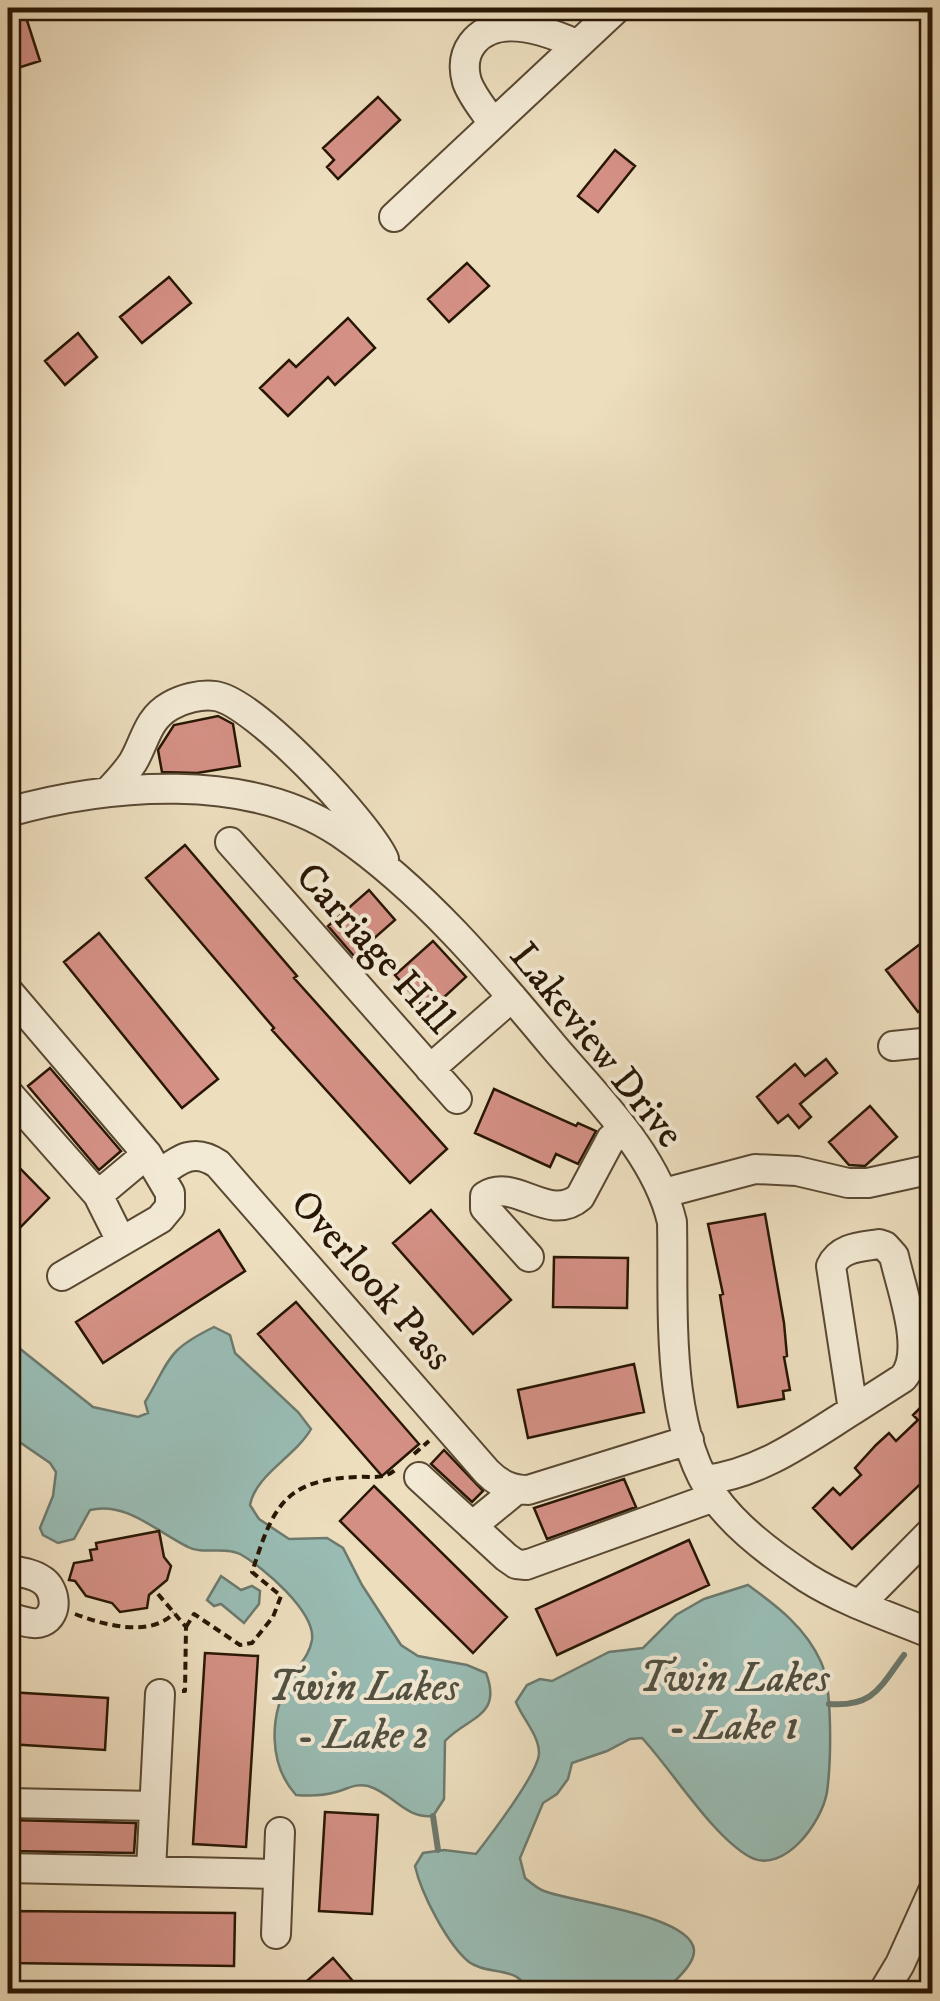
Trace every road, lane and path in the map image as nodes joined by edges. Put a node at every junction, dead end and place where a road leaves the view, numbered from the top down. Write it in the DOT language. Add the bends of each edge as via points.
graph roads {
  1 [pos="617,8"];
  2 [pos="576,44"];
  3 [pos="492,122"];
  4 [pos="394,218"];
  5 [pos="108,792"];
  6 [pos="8,812"];
  7 [pos="230,842"];
  8 [pos="391,874"];
  9 [pos="8,991"];
  10 [pos="512,996"];
  11 [pos="932,1042"];
  12 [pos="893,1046"];
  13 [pos="430,1069"];
  14 [pos="8,1093"];
  15 [pos="457,1100"];
  16 [pos="622,1130"];
  17 [pos="154,1164"];
  18 [pos="932,1168"];
  19 [pos="664,1193"];
  20 [pos="98,1195"];
  21 [pos="121,1242"];
  22 [pos="529,1257"];
  23 [pos="62,1276"];
  24 [pos="853,1410"];
  25 [pos="447,1426"];
  26 [pos="689,1440"];
  27 [pos="418,1477"];
  28 [pos="709,1489"];
  29 [pos="516,1490"];
  30 [pos="472,1526"];
  31 [pos="932,1531"];
  32 [pos="8,1570"];
  33 [pos="158,1594"];
  34 [pos="860,1604"];
  35 [pos="70,1612"];
  36 [pos="174,1613"];
  37 [pos="8,1618"];
  38 [pos="186,1626"];
  39 [pos="932,1634"];
  40 [pos="160,1694"];
  41 [pos="8,1803"];
  42 [pos="154,1806"];
  43 [pos="280,1832"];
  44 [pos="8,1868"];
  45 [pos="152,1870"];
  46 [pos="277,1874"];
  47 [pos="932,1893"];
  48 [pos="276,1934"];
  49 [pos="882,1994"];
  1 -- 2 [label="street"];
  2 -- 3 [label="street"];
  2 -- 3 [label="street" via="520,28 478,36 464,60 465,73"];
  3 -- 4 [label="street"];
  5 -- 6 [label="street, Lakeview Drive"];
  5 -- 8 [label="street, Lakeview Drive" via="205,791 293,810 338,832"];
  5 -- 8 [label="street" via="159,713 184,700 215,696 242,708 340,797"];
  7 -- 13 [label="street, Carriage Hill"];
  8 -- 10 [label="street, Lakeview Drive"];
  9 -- 17 [label="street"];
  10 -- 13 [label="street, Carriage Hill"];
  10 -- 16 [label="street, Lakeview Drive"];
  11 -- 12 [label="street"];
  13 -- 15 [label="street"];
  14 -- 20 [label="street"];
  16 -- 19 [label="street, Lakeview Drive"];
  16 -- 22 [label="street" via="572,1204 555,1208 497,1191 485,1196 485,1208"];
  17 -- 20 [label="street, Overlook Pass"];
  17 -- 21 [label="street" via="170,1193 170,1208"];
  17 -- 25 [label="street, Overlook Pass" via="192,1155 218,1164"];
  18 -- 19 [label="street" via="868,1183 754,1169"];
  19 -- 26 [label="street, Lakeview Drive" via="672,1222 676,1352"];
  20 -- 21 [label="street"];
  21 -- 23 [label="street"];
  24 -- 24 [label="street" via="832,1266 847,1250 879,1244 894,1256 915,1352 903,1378"];
  24 -- 28 [label="street"];
  25 -- 29 [label="street, Overlook Pass" via="495,1480"];
  25 -- 38 [label="path" via="390,1475 316,1482 287,1498 270,1519 252,1572 281,1596 252,1643 240,1644 194,1614"];
  26 -- 28 [label="street, Lakeview Drive"];
  26 -- 29 [label="street"];
  27 -- 30 [label="street"];
  28 -- 30 [label="street" via="526,1566"];
  28 -- 34 [label="street, Lakeview Drive" via="736,1523 808,1578"];
  29 -- 30 [label="street"];
  31 -- 34 [label="street"];
  32 -- 37 [label="street" via="14,1597"];
  32 -- 37 [label="street" via="42,1580 54,1594 54,1607 41,1622"];
  33 -- 36 [label="path"];
  34 -- 39 [label="street, Lakeview Drive"];
  35 -- 36 [label="path" via="145,1627"];
  36 -- 38 [label="path"];
  38 -- 40 [label="path" via="184,1691"];
  40 -- 42 [label="street"];
  41 -- 42 [label="street"];
  42 -- 45 [label="street"];
  43 -- 46 [label="street"];
  44 -- 45 [label="street"];
  45 -- 46 [label="street"];
  46 -- 48 [label="street"];
  47 -- 49 [label="street"];
}
